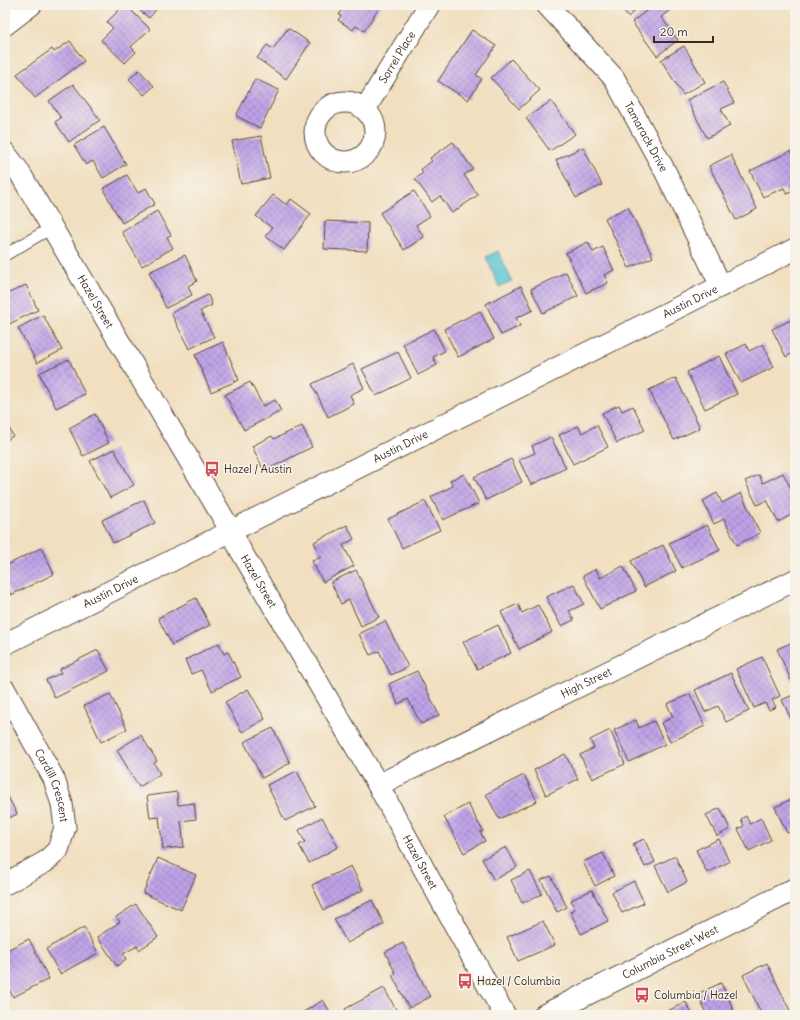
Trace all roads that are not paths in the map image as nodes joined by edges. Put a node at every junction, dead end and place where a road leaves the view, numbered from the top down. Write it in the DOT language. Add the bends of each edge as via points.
graph roads {
  1 [pos="31,5"];
  2 [pos="429,5"];
  3 [pos="547,5"];
  4 [pos="5,26"];
  5 [pos="365,109"];
  6 [pos="8,162"];
  7 [pos="51,228"];
  8 [pos="795,249"];
  9 [pos="5,255"];
  10 [pos="721,286"];
  11 [pos="231,530"];
  12 [pos="795,580"];
  13 [pos="5,644"];
  14 [pos="5,690"];
  15 [pos="378,785"];
  16 [pos="5,884"];
  17 [pos="795,889"];
  18 [pos="505,1015"];
  19 [pos="545,1015"];
  1 -- 4 [label="street"];
  2 -- 5 [label="street, Sorrel Place"];
  3 -- 10 [label="street, Tamarack Drive" via="614,78 665,171"];
  6 -- 7 [label="street, Hazel Street"];
  7 -- 9 [label="lane"];
  7 -- 11 [label="street, Hazel Street"];
  8 -- 10 [label="street, Austin Drive"];
  10 -- 11 [label="street, Austin Drive"];
  11 -- 13 [label="street, Austin Drive"];
  11 -- 15 [label="street, Hazel Street"];
  12 -- 15 [label="street, High Street"];
  14 -- 16 [label="street, Cardill Crescent" via="54,779 62,804 65,828 58,850 45,862"];
  15 -- 18 [label="street, Hazel Street"];
  17 -- 19 [label="main road, Columbia Street West"];
}
